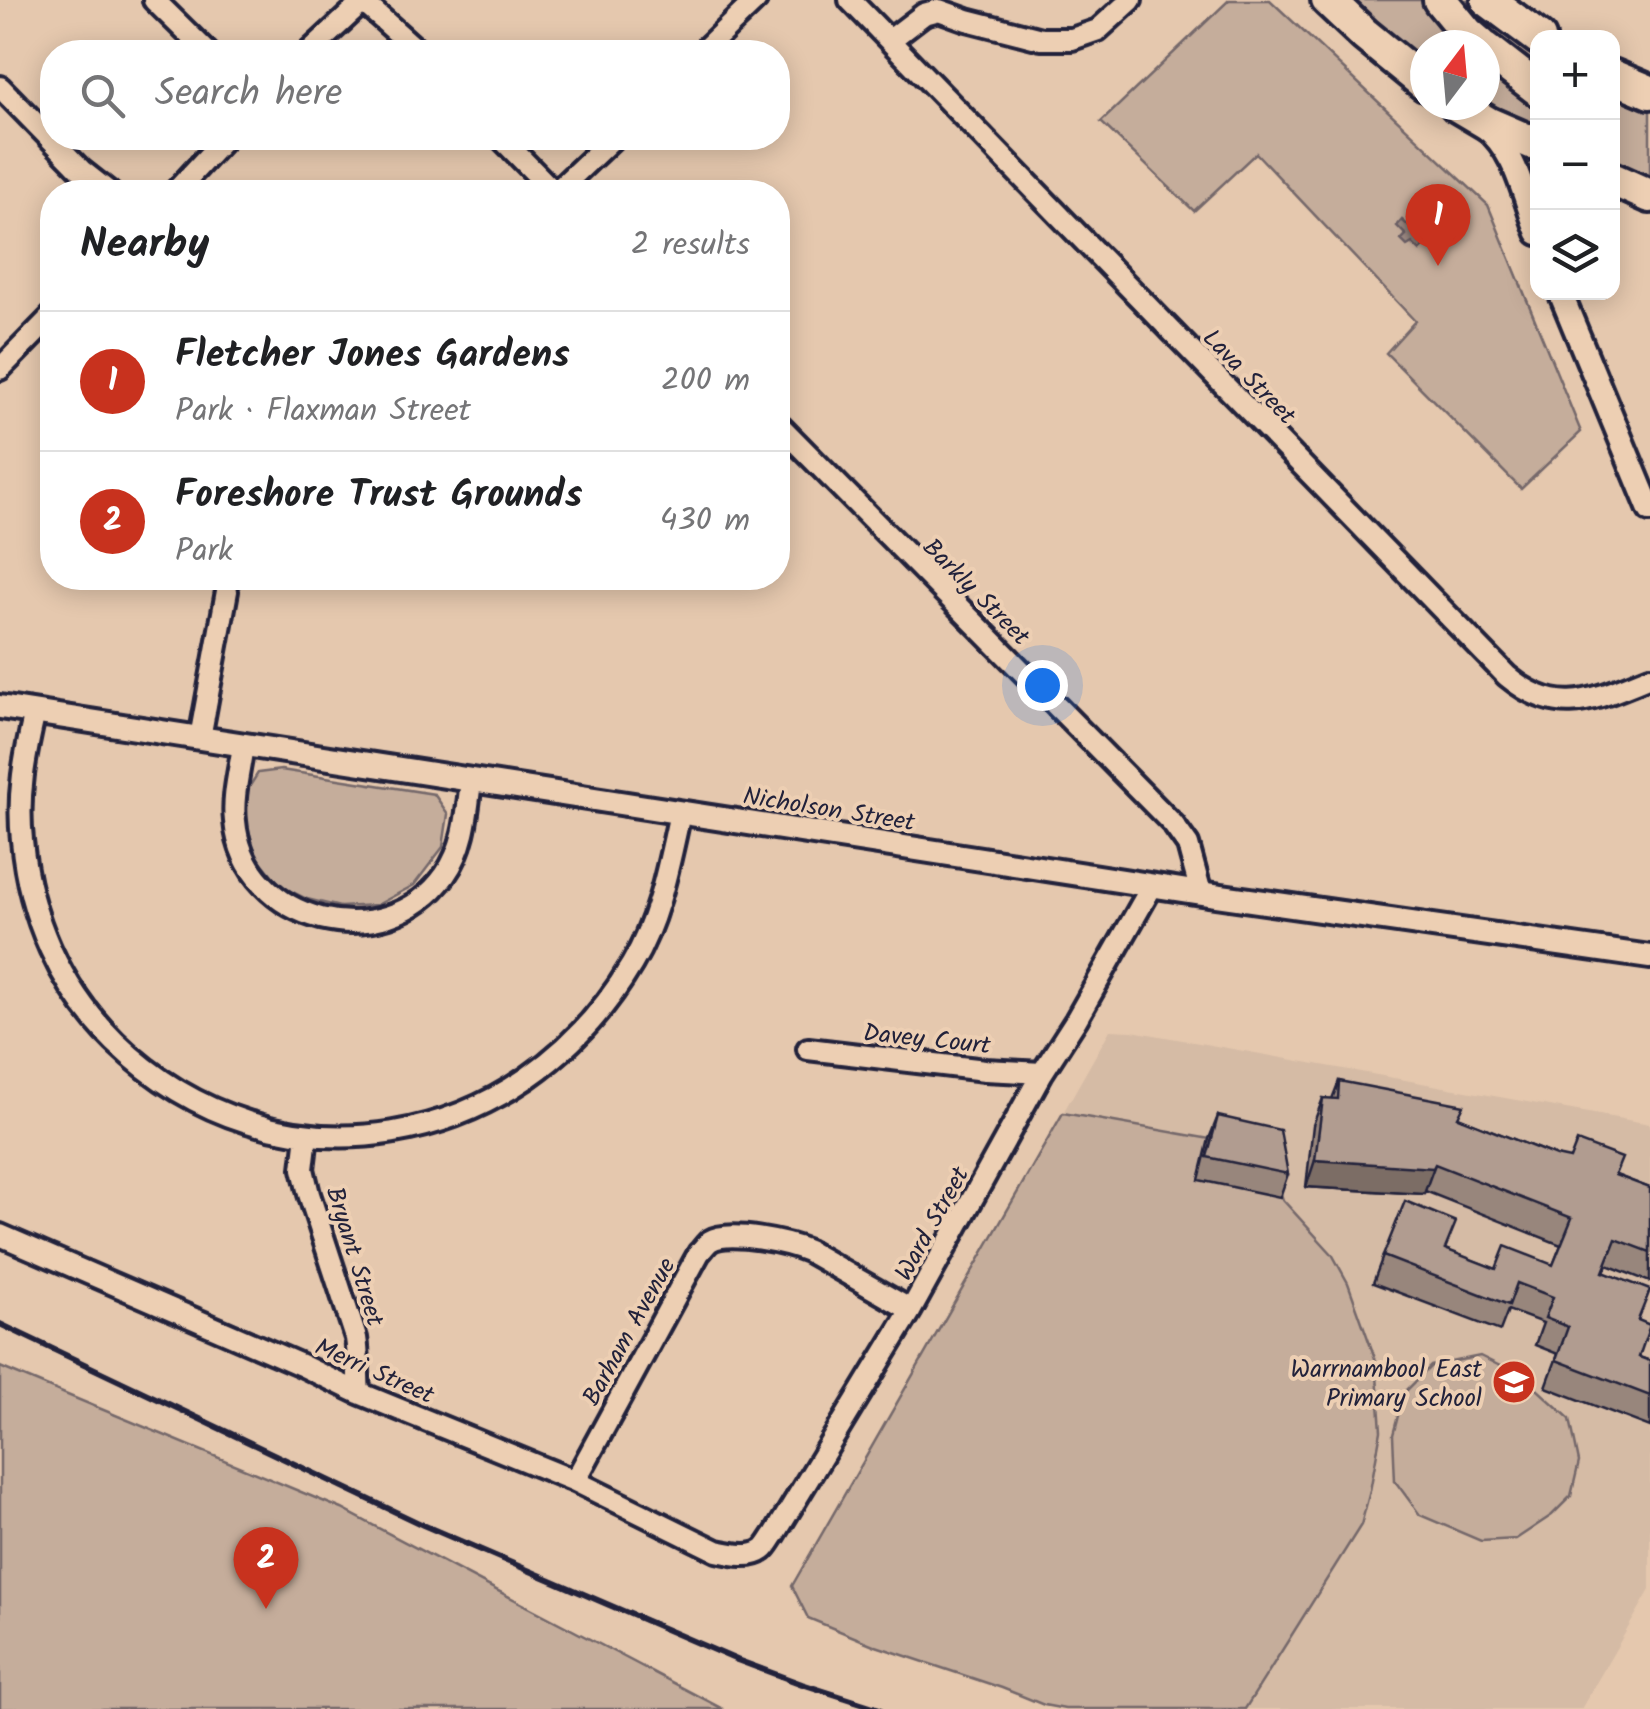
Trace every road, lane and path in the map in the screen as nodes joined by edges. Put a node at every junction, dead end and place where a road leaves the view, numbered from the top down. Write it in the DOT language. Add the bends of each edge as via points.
graph roads {
  1 [pos="154,0"];
  2 [pos="756,0"];
  3 [pos="850,0"];
  4 [pos="1131,0"];
  5 [pos="1328,0"];
  6 [pos="1440,0"];
  7 [pos="1488,0"];
  8 [pos="363,1"];
  9 [pos="1465,30"];
  10 [pos="1530,31"];
  11 [pos="195,40"];
  12 [pos="322,40"];
  13 [pos="406,40"];
  14 [pos="714,40"];
  15 [pos="890,40"];
  16 [pos="1500,60"];
  17 [pos="1410,72"];
  18 [pos="1620,79"];
  19 [pos="1530,83"];
  20 [pos="0,87"];
  21 [pos="1650,92"];
  22 [pos="1476,120"];
  23 [pos="1486,120"];
  24 [pos="40,127"];
  25 [pos="1530,141"];
  26 [pos="62,150"];
  27 [pos="214,150"];
  28 [pos="513,150"];
  29 [pos="600,150"];
  30 [pos="82,170"];
  31 [pos="87,180"];
  32 [pos="94,180"];
  33 [pos="185,180"];
  34 [pos="543,180"];
  35 [pos="568,180"];
  36 [pos="1530,183"];
  37 [pos="1620,183"];
  38 [pos="1650,196"];
  39 [pos="1563,300"];
  40 [pos="40,329"];
  41 [pos="0,338"];
  42 [pos="8,362"];
  43 [pos="790,436"];
  44 [pos="1650,510"];
  45 [pos="226,591"];
  46 [pos="1650,677"];
  47 [pos="0,707"];
  48 [pos="35,712"];
  49 [pos="200,738"];
  50 [pos="243,745"];
  51 [pos="471,780"];
  52 [pos="680,812"];
  53 [pos="1152,886"];
  54 [pos="1201,893"];
  55 [pos="1650,957"];
  56 [pos="808,1049"];
  57 [pos="1042,1073"];
  58 [pos="307,1134"];
  59 [pos="0,1235"];
  60 [pos="911,1310"];
  61 [pos="359,1393"];
  62 [pos="574,1481"];
  63 [pos="729,1554"];
  1 -- 11 [label="street"];
  2 -- 14 [label="street"];
  3 -- 15 [label="street, Lava Street"];
  4 -- 15 [label="street" via="1098,30 1072,38 1042,40 939,10"];
  5 -- 17 [label="highway"];
  6 -- 9 [label="highway"];
  7 -- 10 [label="highway"];
  8 -- 12 [label="street"];
  8 -- 13 [label="street"];
  15 -- 46 [label="street, Lava Street" via="1508,676 1531,694 1557,702 1604,695"];
  16 -- 19 [label="highway"];
  18 -- 21 [label="highway"];
  20 -- 24 [label="street"];
  22 -- 36 [label="street" via="1497,136"];
  23 -- 25 [label="highway"];
  26 -- 30 [label="street"];
  27 -- 33 [label="street"];
  28 -- 34 [label="street"];
  29 -- 35 [label="street"];
  30 -- 31 [label="street"];
  30 -- 32 [label="street"];
  37 -- 38 [label="highway"];
  39 -- 44 [label="street"];
  40 -- 42 [label="street"];
  41 -- 42 [label="street"];
  43 -- 54 [label="street, Barkly Street" via="1173,824 1188,845"];
  45 -- 49 [label="street"];
  47 -- 48 [label="street, Nicholson Street"];
  48 -- 49 [label="street, Nicholson Street"];
  48 -- 58 [label="street" via="20,796 26,875 44,937 75,994 104,1030 168,1085 253,1124"];
  49 -- 50 [label="street, Nicholson Street"];
  50 -- 51 [label="street, Nicholson Street"];
  50 -- 51 [label="street" via="234,819 246,860 292,908 335,922 393,915 437,885 461,846"];
  51 -- 52 [label="street, Nicholson Street"];
  52 -- 53 [label="street, Nicholson Street"];
  52 -- 58 [label="street" via="635,960 559,1055 504,1094 456,1117 370,1136"];
  53 -- 54 [label="street, Nicholson Street"];
  53 -- 57 [label="street, Ward Street"];
  54 -- 55 [label="street, Nicholson Street"];
  56 -- 57 [label="street, Davey Court"];
  57 -- 60 [label="street, Ward Street"];
  58 -- 61 [label="street, Bryant Street" via="309,1194 356,1338"];
  59 -- 61 [label="street, Merri Street"];
  60 -- 62 [label="street, Barham Avenue" via="794,1245 728,1236 711,1240"];
  60 -- 63 [label="street, Ward Street" via="775,1534 763,1550"];
  61 -- 62 [label="street, Merri Street"];
  62 -- 63 [label="street, Merri Street"];
}
